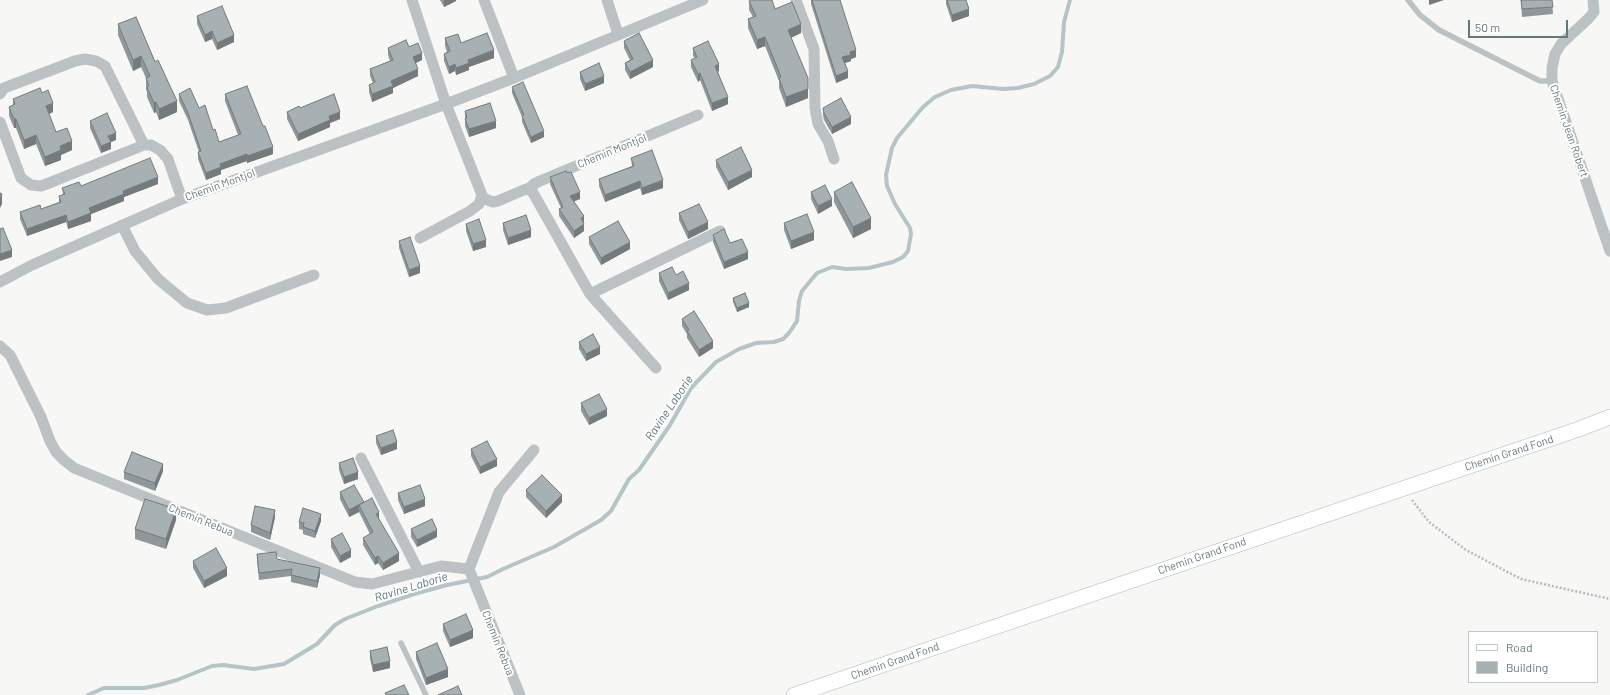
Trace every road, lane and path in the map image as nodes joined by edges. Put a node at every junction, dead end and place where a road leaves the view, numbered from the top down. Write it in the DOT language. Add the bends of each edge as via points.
graph roads {
  1 [pos="412,0"];
  2 [pos="484,0"];
  3 [pos="607,0"];
  4 [pos="703,0"];
  5 [pos="796,0"];
  6 [pos="1408,0"];
  7 [pos="1593,0"];
  8 [pos="618,34"];
  9 [pos="514,78"];
  10 [pos="1552,81"];
  11 [pos="0,94"];
  12 [pos="446,104"];
  13 [pos="698,116"];
  14 [pos="0,122"];
  15 [pos="144,144"];
  16 [pos="834,159"];
  17 [pos="529,189"];
  18 [pos="482,196"];
  19 [pos="182,199"];
  20 [pos="122,224"];
  21 [pos="720,231"];
  22 [pos="420,238"];
  23 [pos="1610,251"];
  24 [pos="314,275"];
  25 [pos="0,282"];
  26 [pos="590,294"];
  27 [pos="0,346"];
  28 [pos="656,368"];
  29 [pos="1610,417"];
  30 [pos="534,450"];
  31 [pos="361,458"];
  32 [pos="1404,488"];
  33 [pos="419,572"];
  34 [pos="470,572"];
  35 [pos="1610,599"];
  36 [pos="401,643"];
  37 [pos="426,695"];
  38 [pos="520,695"];
  39 [pos="794,695"];
  1 -- 12 [label="street"];
  2 -- 9 [label="street"];
  3 -- 8 [label="street"];
  4 -- 8 [label="street, Chemin Montjol"];
  5 -- 16 [label="street" via="814,49 815,108 818,124 828,141"];
  6 -- 10 [label="lane" via="1420,15 1439,30 1540,81"];
  7 -- 10 [label="street, Chemin Jean Robert" via="1594,12 1554,54"];
  8 -- 9 [label="street, Chemin Montjol"];
  9 -- 12 [label="street, Chemin Montjol"];
  10 -- 23 [label="street, Chemin Jean Robert"];
  11 -- 15 [label="street" via="4,88 75,61 96,61 105,66"];
  12 -- 18 [label="street"];
  12 -- 19 [label="street, Chemin Montjol"];
  13 -- 17 [label="street, Chemin Montjol" via="540,181"];
  14 -- 15 [label="street" via="21,178 31,185 41,186"];
  15 -- 19 [label="street" via="160,150 168,159"];
  17 -- 18 [label="street, Chemin Montjol" via="498,201 490,201"];
  17 -- 26 [label="street" via="536,196"];
  18 -- 22 [label="street" via="479,204 470,211"];
  19 -- 20 [label="street, Chemin Montjol"];
  20 -- 24 [label="street" via="135,251 158,279 187,303 206,310 226,308"];
  20 -- 25 [label="street, Chemin Montjol"];
  21 -- 26 [label="street"];
  26 -- 28 [label="street"];
  27 -- 33 [label="street, Chemin Rebua" via="10,355 56,452 74,468 355,582 372,584"];
  29 -- 32 [label="street, Chemin Grand Fond"];
  30 -- 34 [label="street" via="499,492"];
  31 -- 33 [label="street"];
  32 -- 35 [label="path" via="1429,522 1466,550 1521,579"];
  32 -- 39 [label="street, Chemin Grand Fond"];
  33 -- 34 [label="street, Chemin Rebua" via="440,566"];
  34 -- 38 [label="street, Chemin Rebua"];
  36 -- 37 [label="lane"];
}
